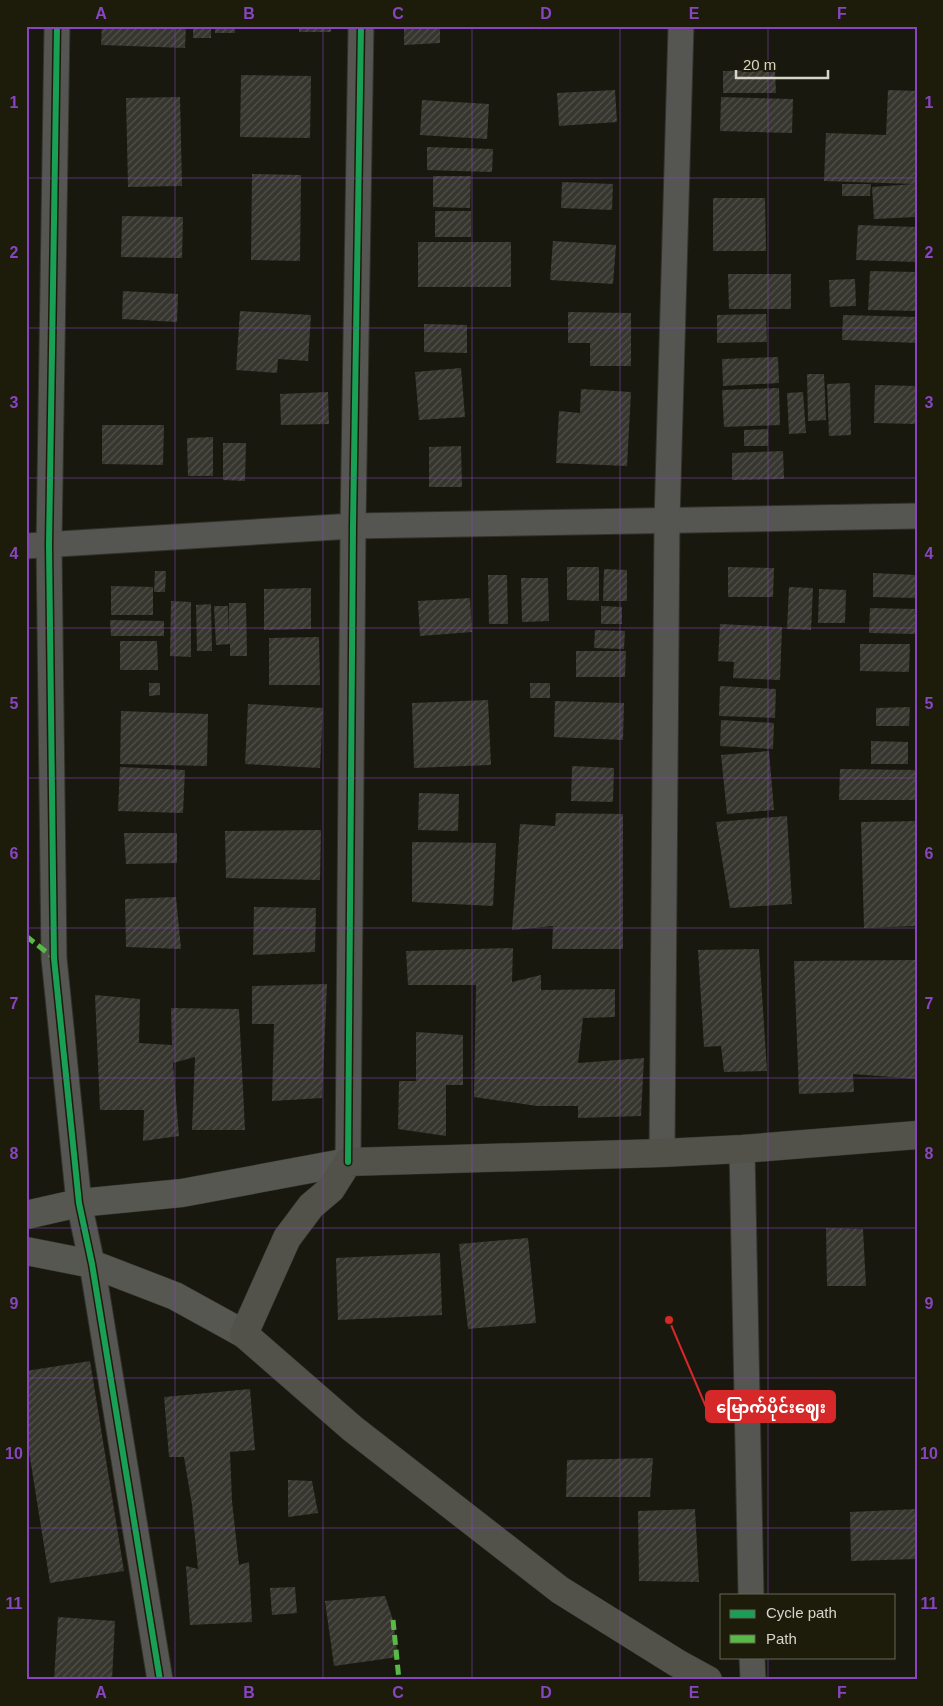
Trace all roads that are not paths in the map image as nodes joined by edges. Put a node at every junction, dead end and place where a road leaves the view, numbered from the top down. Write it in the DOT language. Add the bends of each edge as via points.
graph roads {
  1 [pos="57,26"];
  2 [pos="361,26"];
  3 [pos="681,26"];
  4 [pos="917,516"];
  5 [pos="667,521"];
  6 [pos="353,526"];
  7 [pos="37,545"];
  8 [pos="917,1135"];
  9 [pos="742,1149"];
  10 [pos="662,1153"];
  11 [pos="348,1162"];
  12 [pos="79,1202"];
  13 [pos="26,1215"];
  14 [pos="26,1251"];
  15 [pos="92,1264"];
  16 [pos="244,1334"];
  17 [pos="751,1594"];
  18 [pos="752,1658"];
  19 [pos="160,1680"];
  20 [pos="708,1680"];
  21 [pos="753,1680"];
  1 -- 7 [label="street"];
  2 -- 6 [label="street"];
  3 -- 5 [label="street"];
  4 -- 5 [label="street"];
  5 -- 6 [label="street"];
  5 -- 10 [label="street"];
  6 -- 7 [label="street"];
  6 -- 11 [label="street"];
  7 -- 12 [label="street" via="54,958"];
  8 -- 9 [label="highway"];
  9 -- 10 [label="highway"];
  9 -- 17 [label="street"];
  10 -- 11 [label="highway"];
  11 -- 12 [label="main road" via="182,1194"];
  11 -- 16 [label="highway" via="331,1189 311,1206 287,1238"];
  12 -- 13 [label="main road"];
  12 -- 15 [label="street"];
  14 -- 15 [label="main road"];
  15 -- 16 [label="main road" via="175,1296"];
  15 -- 19 [label="street"];
  16 -- 20 [label="highway" via="353,1429 560,1590"];
  18 -- 21 [label="street"];
}
